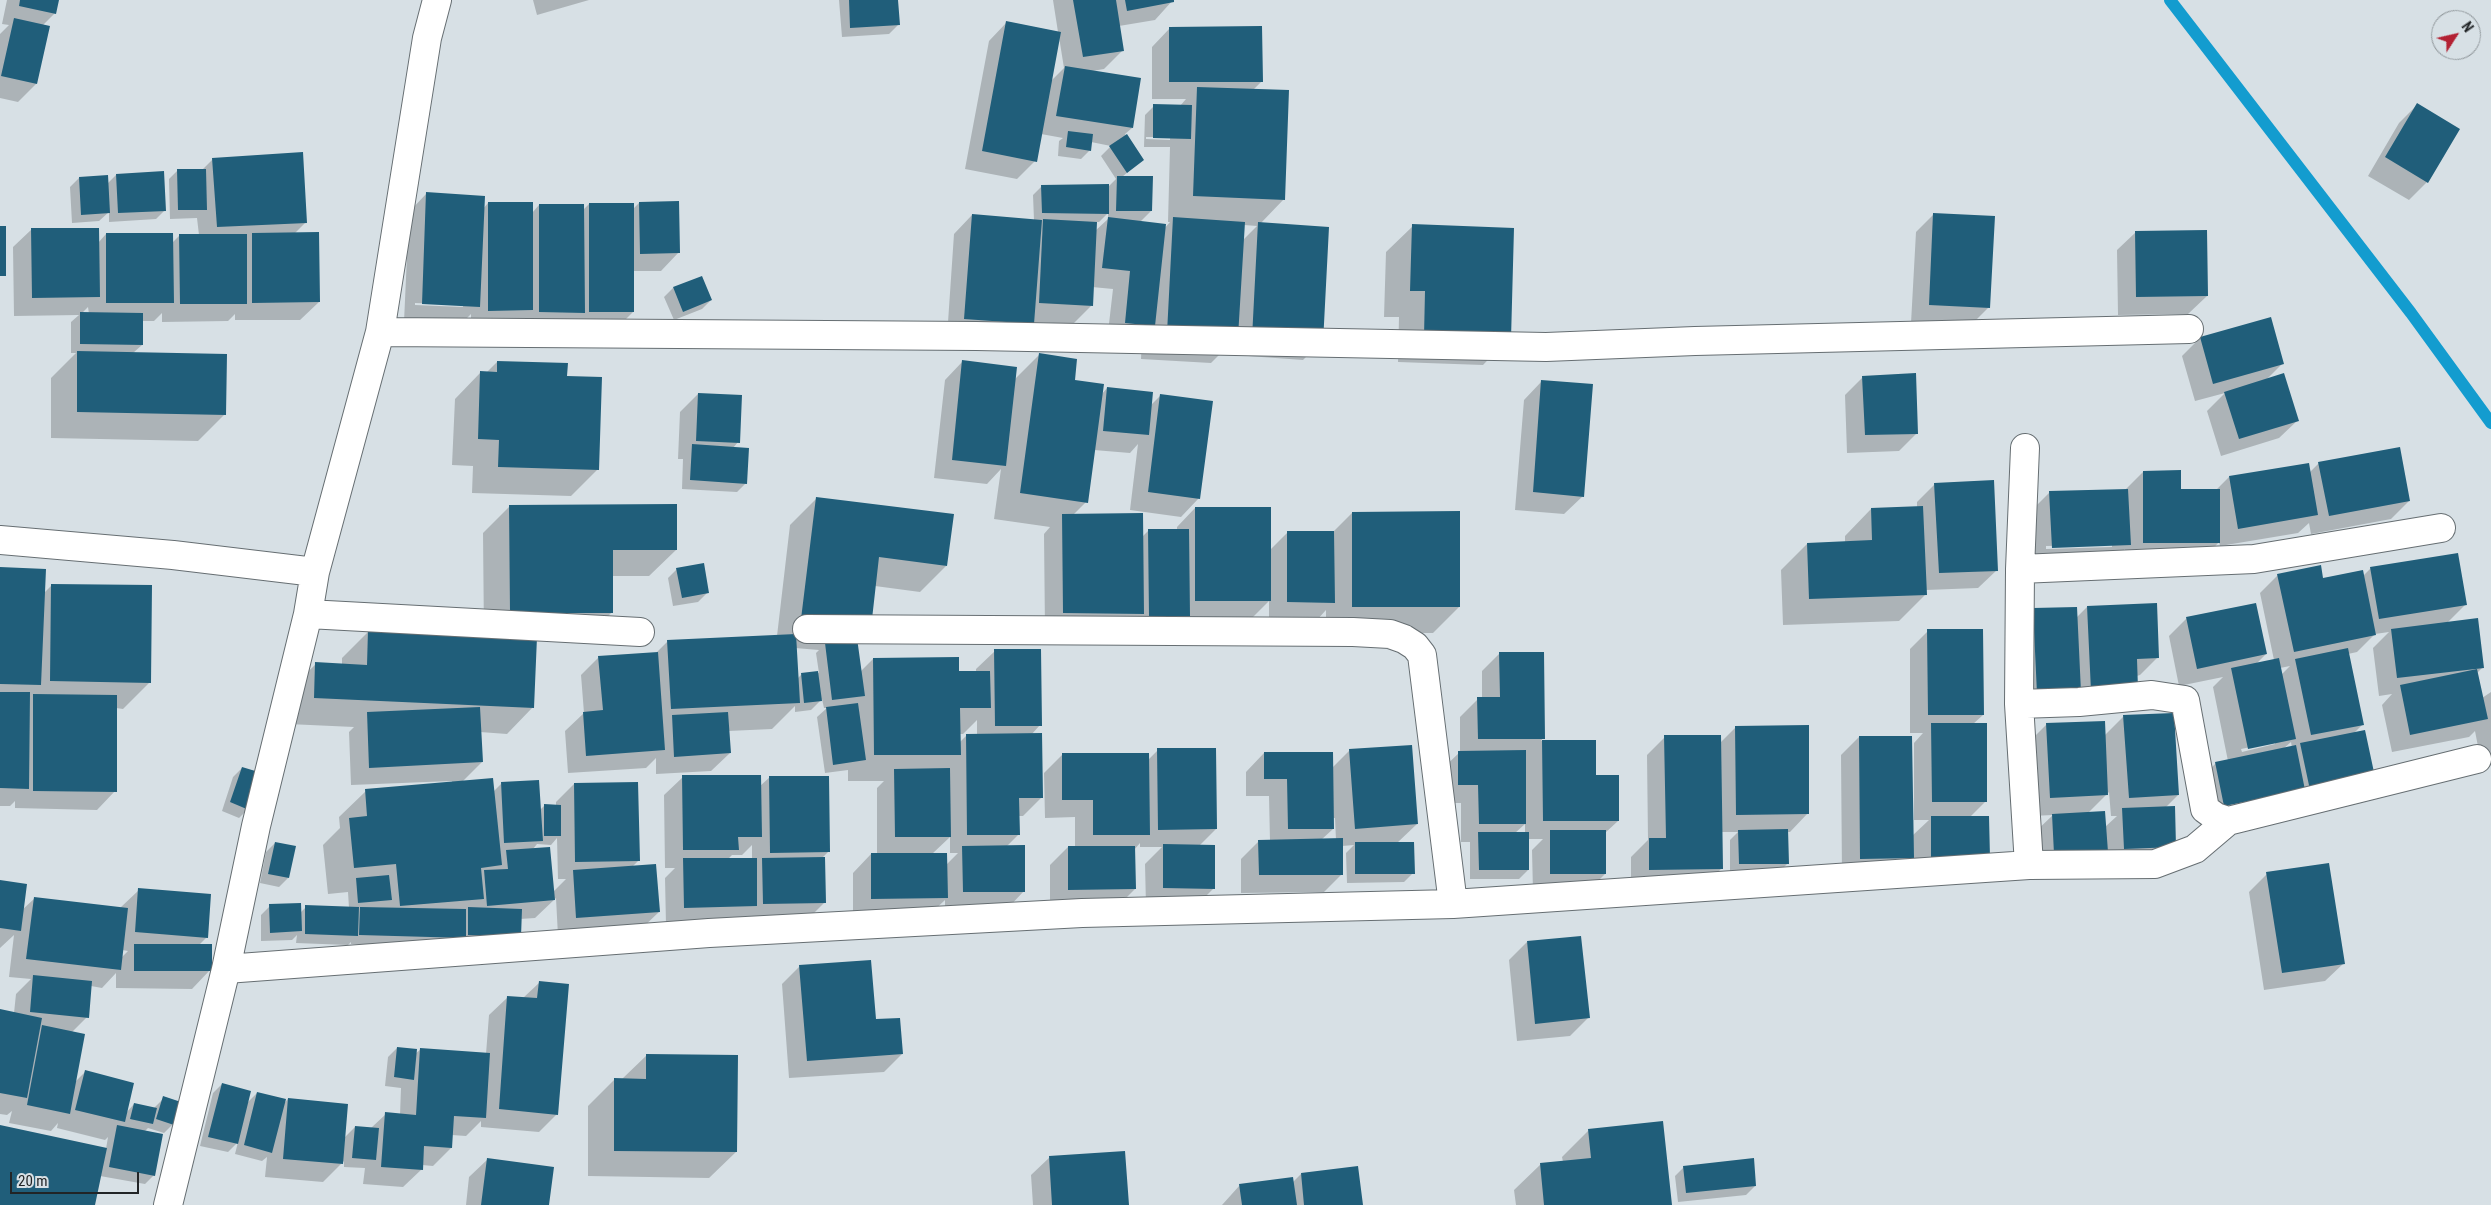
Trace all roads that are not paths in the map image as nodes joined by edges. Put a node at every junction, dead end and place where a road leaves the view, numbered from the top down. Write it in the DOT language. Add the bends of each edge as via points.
graph roads {
  1 [pos="437,0"];
  2 [pos="2189,329"];
  3 [pos="380,332"];
  4 [pos="2025,448"];
  5 [pos="2441,528"];
  6 [pos="0,540"];
  7 [pos="2020,569"];
  8 [pos="315,572"];
  9 [pos="308,614"];
  10 [pos="807,629"];
  11 [pos="640,632"];
  12 [pos="2019,704"];
  13 [pos="2477,759"];
  14 [pos="2228,821"];
  15 [pos="2029,865"];
  16 [pos="1453,904"];
  17 [pos="226,969"];
  18 [pos="168,1205"];
  1 -- 3 [label="street" via="427,38"];
  2 -- 3 [label="street" via="1546,347 986,336"];
  3 -- 8 [label="street"];
  4 -- 7 [label="street"];
  5 -- 7 [label="street" via="2254,559"];
  6 -- 8 [label="street" via="173,555"];
  7 -- 12 [label="street"];
  8 -- 9 [label="street"];
  9 -- 11 [label="street"];
  9 -- 17 [label="street" via="256,826"];
  10 -- 16 [label="street" via="1353,632 1390,634 1404,639 1416,646 1422,655"];
  12 -- 14 [label="street" via="2152,695 2185,700 2206,809"];
  12 -- 15 [label="street"];
  13 -- 14 [label="street"];
  14 -- 15 [label="street" via="2195,849 2155,864"];
  15 -- 16 [label="street"];
  16 -- 17 [label="street" via="1082,913 709,934"];
  17 -- 18 [label="street"];
}
